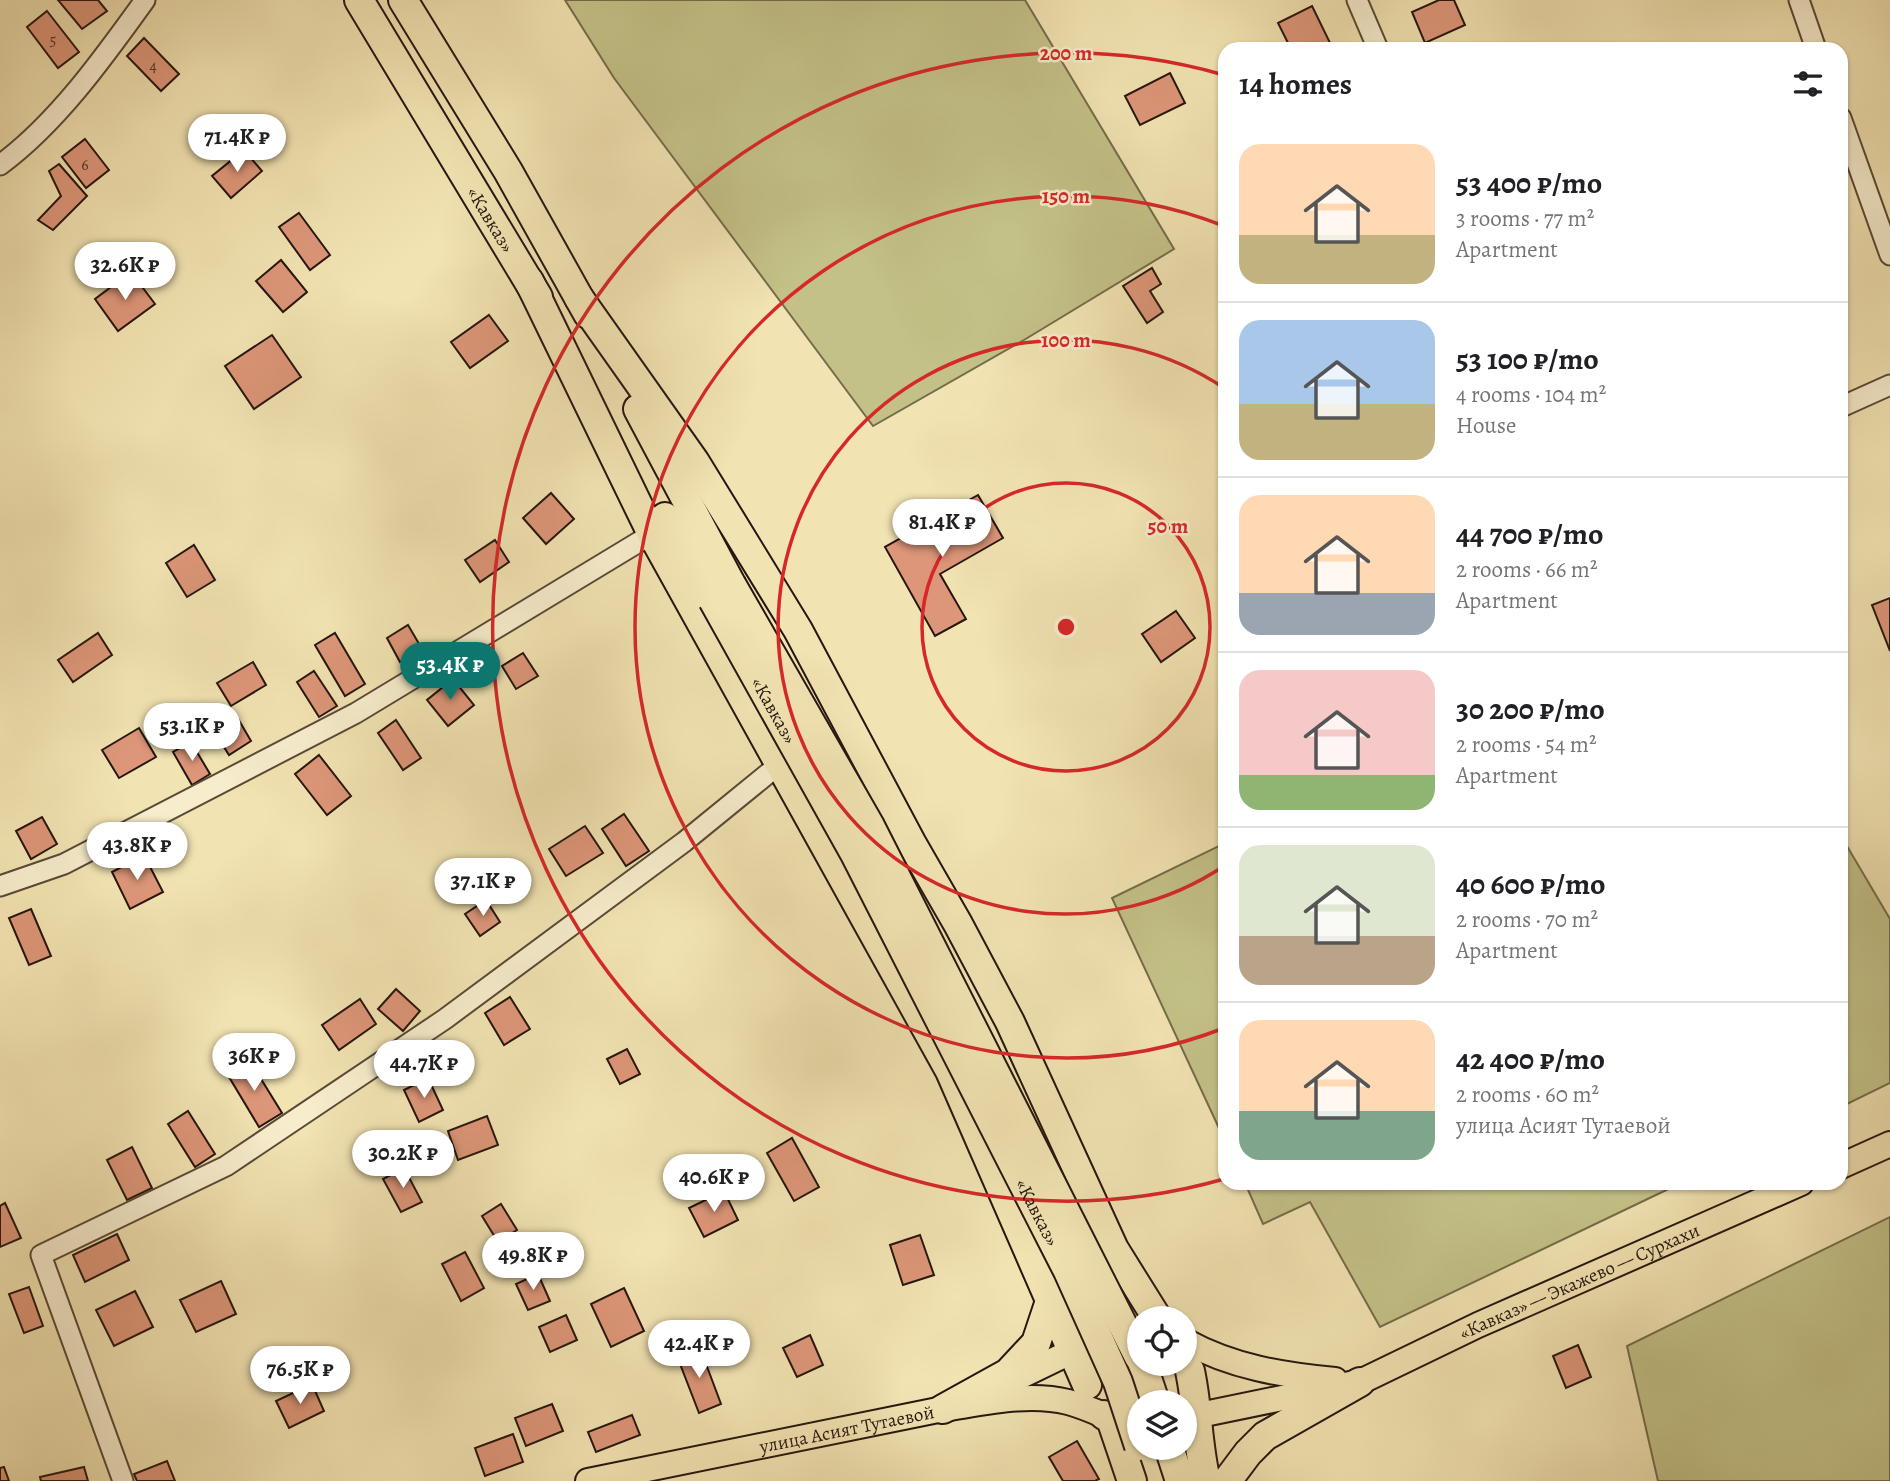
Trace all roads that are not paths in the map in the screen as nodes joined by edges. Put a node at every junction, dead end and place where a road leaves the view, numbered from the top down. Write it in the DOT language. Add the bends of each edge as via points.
graph roads {
  1 [pos="145,0"];
  2 [pos="359,0"];
  3 [pos="403,0"];
  4 [pos="1357,0"];
  5 [pos="1799,0"];
  6 [pos="1375,42"];
  7 [pos="1814,42"];
  8 [pos="1848,138"];
  9 [pos="0,165"];
  10 [pos="1890,255"];
  11 [pos="529,281"];
  12 [pos="579,298"];
  13 [pos="1890,385"];
  14 [pos="1848,404"];
  15 [pos="652,534"];
  16 [pos="722,592"];
  17 [pos="781,763"];
  18 [pos="0,886"];
  19 [pos="1890,1144"];
  20 [pos="1848,1163"];
  21 [pos="1785,1190"];
  22 [pos="1050,1301"];
  23 [pos="1150,1306"];
  24 [pos="1127,1325"];
  25 [pos="1127,1333"];
  26 [pos="1102,1336"];
  27 [pos="1197,1347"];
  28 [pos="1071,1352"];
  29 [pos="1360,1382"];
  30 [pos="1087,1385"];
  31 [pos="943,1409"];
  32 [pos="1127,1410"];
  33 [pos="1197,1410"];
  34 [pos="1108,1417"];
  35 [pos="1127,1425"];
  36 [pos="1197,1440"];
  37 [pos="1138,1460"];
  38 [pos="1173,1460"];
  39 [pos="123,1481"];
  40 [pos="588,1481"];
  41 [pos="1136,1481"];
  42 [pos="1180,1481"];
  43 [pos="1206,1481"];
  44 [pos="1227,1481"];
  1 -- 9 [label="street" via="97,68 18,152"];
  2 -- 11 [label="highway, «Кавказ»"];
  3 -- 12 [label="highway, «Кавказ»"];
  4 -- 6 [label="street"];
  5 -- 7 [label="street"];
  8 -- 10 [label="street"];
  11 -- 15 [label="highway"];
  11 -- 16 [label="highway, «Кавказ»"];
  12 -- 16 [label="highway, «Кавказ»"];
  12 -- 23 [label="highway" via="695,462 798,629 1010,1022 1114,1249"];
  13 -- 14 [label="street"];
  15 -- 17 [label="highway"];
  15 -- 18 [label="street" via="356,713 64,864"];
  16 -- 25 [label="highway, «Кавказ», bridge" via="870,826"];
  16 -- 32 [label="highway, «Кавказ», bridge" via="1068,1272"];
  17 -- 22 [label="highway" via="950,1071"];
  17 -- 39 [label="street" via="684,842 445,1019 226,1166 41,1255"];
  19 -- 20 [label="main road"];
  21 -- 29 [label="main road, «Кавказ» — Экажево — Сурхахи"];
  22 -- 28 [label="highway"];
  22 -- 31 [label="highway" via="1035,1343 1008,1373"];
  24 -- 26 [label="main road"];
  26 -- 28 [label="main road"];
  26 -- 30 [label="main road" via="1091,1350"];
  27 -- 29 [label="main road" via="1249,1367"];
  28 -- 30 [label="highway"];
  28 -- 31 [label="main road"];
  29 -- 33 [label="main road, «Кавказ» — Экажево — Сурхахи"];
  29 -- 44 [label="highway" via="1265,1436"];
  30 -- 34 [label="main road" via="1093,1402"];
  31 -- 34 [label="main road, улица Асият Тутаевой" via="1025,1398 1067,1402"];
  31 -- 40 [label="main road, улица Асият Тутаевой"];
  34 -- 35 [label="main road, улица Асият Тутаевой"];
  34 -- 41 [label="highway, «Кавказ»"];
  36 -- 43 [label="highway"];
  37 -- 41 [label="highway, «Кавказ»"];
  38 -- 42 [label="highway"];
}
